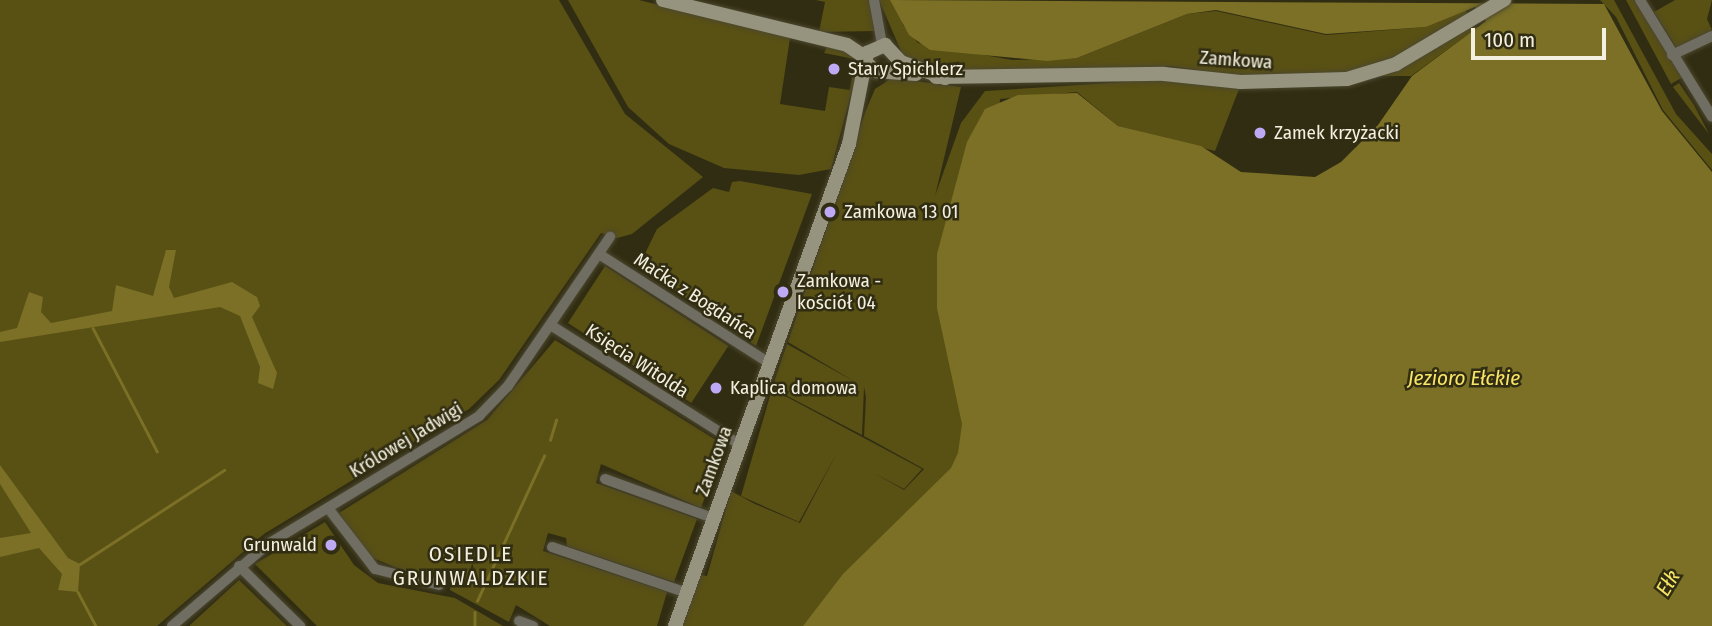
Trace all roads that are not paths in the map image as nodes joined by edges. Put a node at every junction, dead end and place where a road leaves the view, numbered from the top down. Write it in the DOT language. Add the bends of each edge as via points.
graph roads {
  1 [pos="663,0"];
  2 [pos="874,0"];
  3 [pos="1504,0"];
  4 [pos="1640,0"];
  5 [pos="700,5"];
  6 [pos="1712,36"];
  7 [pos="872,52"];
  8 [pos="1672,55"];
  9 [pos="893,56"];
  10 [pos="882,71"];
  11 [pos="945,78"];
  12 [pos="857,111"];
  13 [pos="1712,117"];
  14 [pos="610,237"];
  15 [pos="602,256"];
  16 [pos="552,326"];
  17 [pos="769,363"];
  18 [pos="740,445"];
  19 [pos="606,479"];
  20 [pos="328,508"];
  21 [pos="713,518"];
  22 [pos="552,547"];
  23 [pos="240,566"];
  24 [pos="439,585"];
  25 [pos="687,593"];
  26 [pos="519,621"];
  27 [pos="174,625"];
  28 [pos="300,626"];
  29 [pos="533,626"];
  30 [pos="675,626"];
  1 -- 5 [label="street"];
  2 -- 7 [label="street"];
  3 -- 11 [label="street, Zamkowa" via="1383,70 1347,79 1241,82 1164,74"];
  4 -- 8 [label="street"];
  5 -- 7 [label="street"];
  6 -- 8 [label="street"];
  7 -- 9 [label="street"];
  7 -- 10 [label="street"];
  7 -- 12 [label="street, Zamkowa"];
  8 -- 13 [label="street"];
  9 -- 10 [label="street"];
  9 -- 11 [label="street, Zamkowa"];
  10 -- 11 [label="street, Zamkowa"];
  10 -- 12 [label="street, Zamkowa"];
  12 -- 17 [label="street, Zamkowa"];
  14 -- 15 [label="street, Królowej Jadwigi"];
  15 -- 16 [label="street, Królowej Jadwigi"];
  15 -- 17 [label="street, Maćka z Bogdańca"];
  16 -- 18 [label="street, Księcia Witolda"];
  16 -- 20 [label="street, Królowej Jadwigi" via="508,386 468,425"];
  17 -- 18 [label="street, Zamkowa"];
  18 -- 21 [label="street, Zamkowa"];
  19 -- 21 [label="street"];
  20 -- 23 [label="street, Królowej Jadwigi"];
  20 -- 24 [label="street" via="375,569"];
  21 -- 25 [label="street, Zamkowa"];
  22 -- 25 [label="street"];
  23 -- 27 [label="street, Królowej Jadwigi"];
  23 -- 28 [label="street"];
  25 -- 30 [label="street, Zamkowa"];
  26 -- 29 [label="street"];
}
